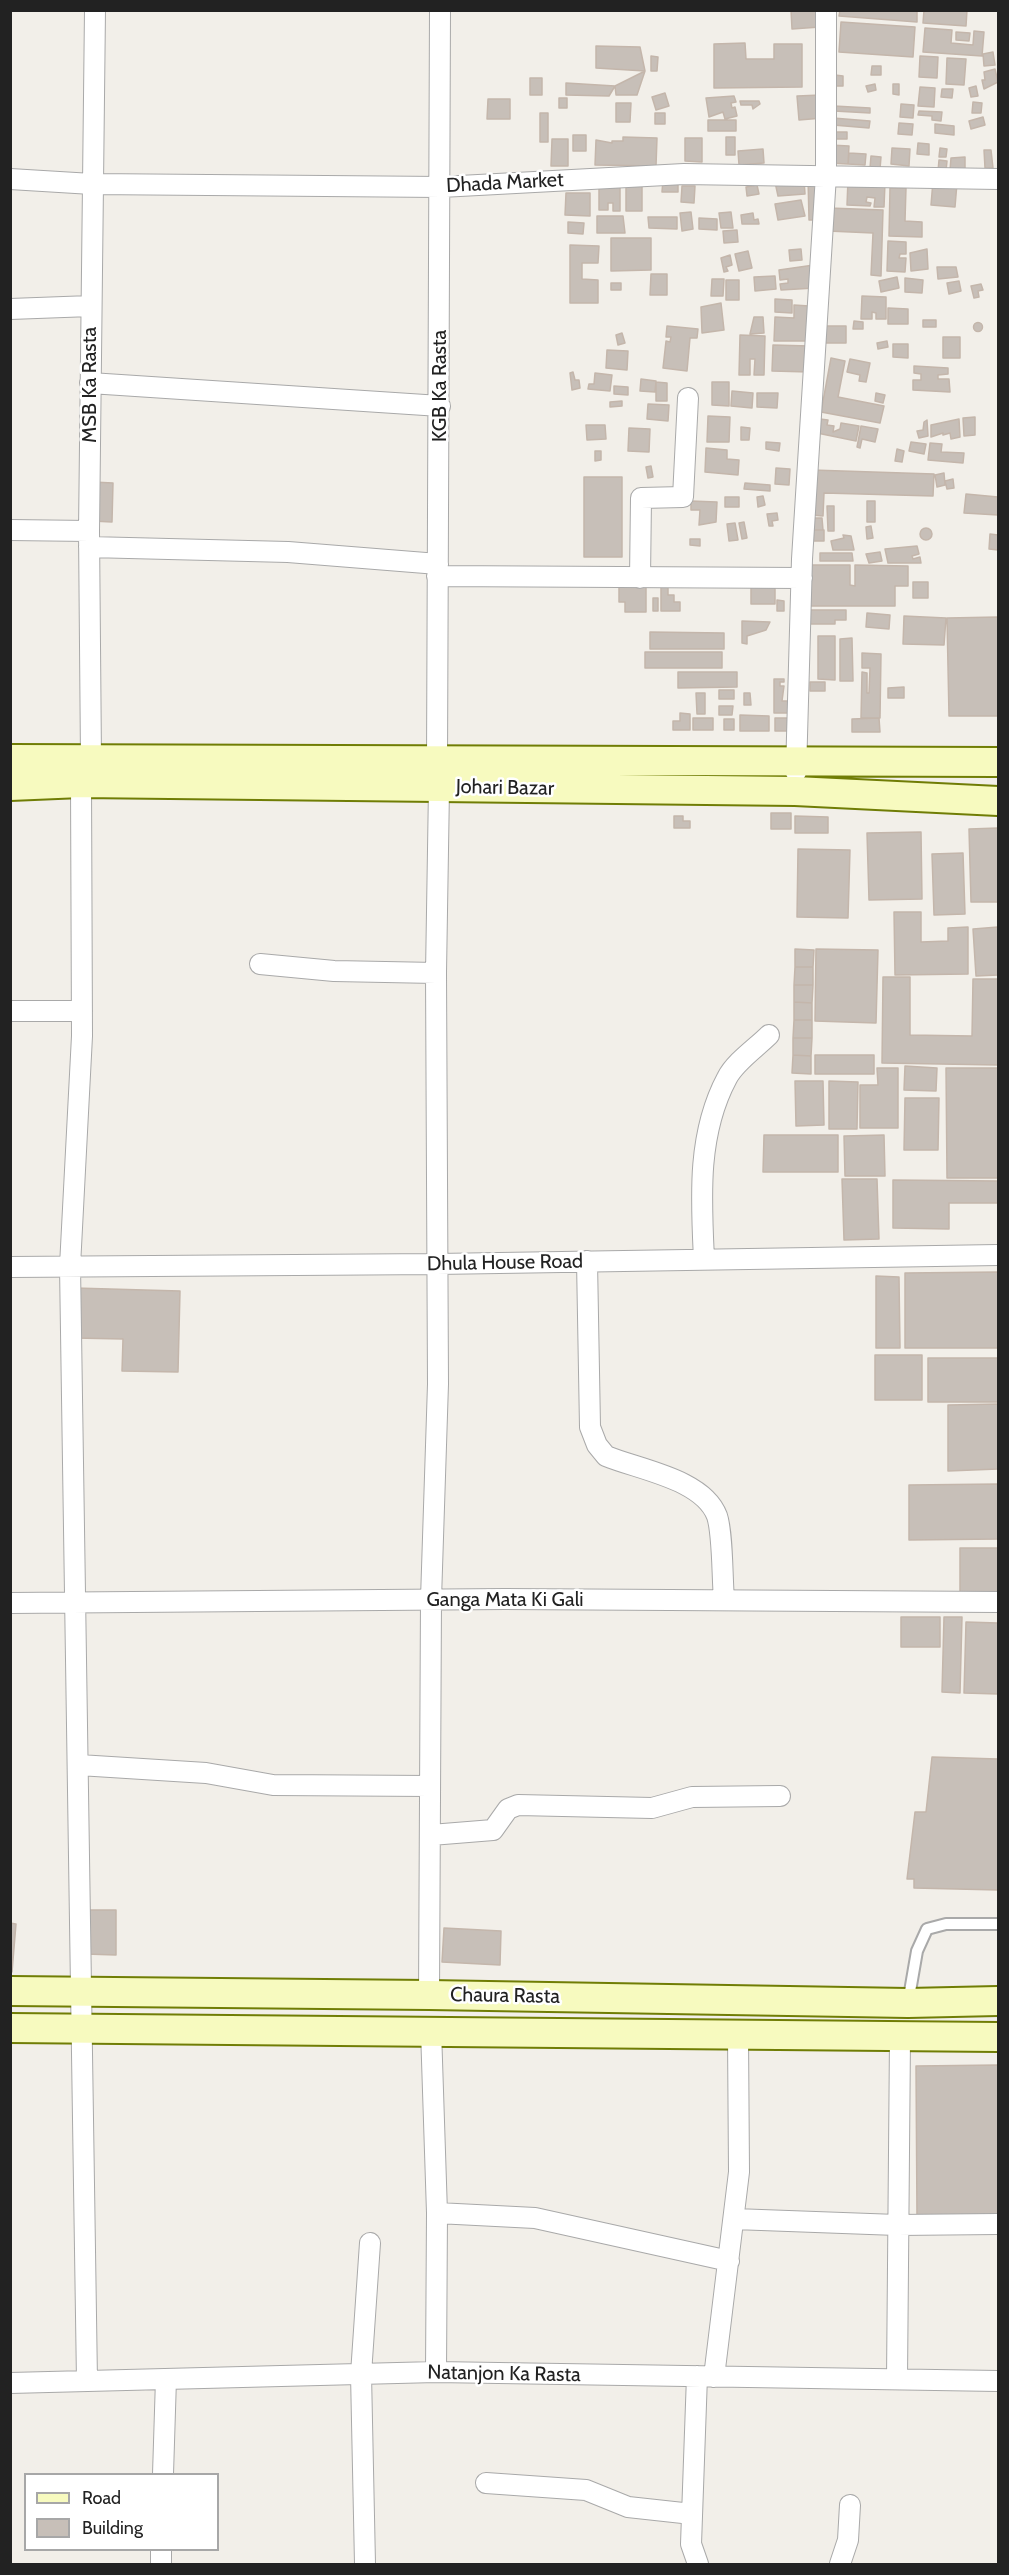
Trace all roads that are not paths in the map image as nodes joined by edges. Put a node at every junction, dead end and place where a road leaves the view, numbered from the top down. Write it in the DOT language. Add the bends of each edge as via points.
graph roads {
  1 [pos="95,10"];
  2 [pos="440,10"];
  3 [pos="826,10"];
  4 [pos="826,175"];
  5 [pos="10,179"];
  6 [pos="999,179"];
  7 [pos="92,184"];
  8 [pos="441,187"];
  9 [pos="91,306"];
  10 [pos="10,309"];
  11 [pos="90,383"];
  12 [pos="688,398"];
  13 [pos="441,406"];
  14 [pos="10,530"];
  15 [pos="89,539"];
  16 [pos="438,570"];
  17 [pos="640,578"];
  18 [pos="802,578"];
  19 [pos="10,759"];
  20 [pos="999,762"];
  21 [pos="796,763"];
  22 [pos="86,771"];
  23 [pos="438,775"];
  24 [pos="655,776"];
  25 [pos="10,786"];
  26 [pos="795,791"];
  27 [pos="999,801"];
  28 [pos="260,964"];
  29 [pos="436,973"];
  30 [pos="10,1011"];
  31 [pos="82,1011"];
  32 [pos="769,1035"];
  33 [pos="999,1255"];
  34 [pos="704,1259"];
  35 [pos="587,1262"];
  36 [pos="437,1264"];
  37 [pos="70,1266"];
  38 [pos="10,1267"];
  39 [pos="431,1599"];
  40 [pos="724,1599"];
  41 [pos="76,1602"];
  42 [pos="999,1602"];
  43 [pos="10,1603"];
  44 [pos="80,1766"];
  45 [pos="430,1786"];
  46 [pos="780,1796"];
  47 [pos="431,1836"];
  48 [pos="999,1924"];
  49 [pos="10,1991"];
  50 [pos="82,1991"];
  51 [pos="429,1995"];
  52 [pos="999,2001"];
  53 [pos="908,2003"];
  54 [pos="10,2028"];
  55 [pos="83,2028"];
  56 [pos="431,2031"];
  57 [pos="738,2036"];
  58 [pos="999,2037"];
  59 [pos="900,2038"];
  60 [pos="437,2213"];
  61 [pos="734,2219"];
  62 [pos="999,2224"];
  63 [pos="897,2225"];
  64 [pos="370,2243"];
  65 [pos="729,2261"];
  66 [pos="436,2372"];
  67 [pos="361,2374"];
  68 [pos="705,2376"];
  69 [pos="166,2379"];
  70 [pos="897,2379"];
  71 [pos="87,2381"];
  72 [pos="999,2381"];
  73 [pos="10,2383"];
  74 [pos="163,2473"];
  75 [pos="486,2483"];
  76 [pos="850,2505"];
  77 [pos="692,2514"];
  78 [pos="364,2565"];
  79 [pos="698,2565"];
  80 [pos="840,2565"];
  1 -- 7 [label="street, MSB Ka Rasta"];
  2 -- 8 [label="street, KGB Ka Rasta"];
  3 -- 4 [label="street"];
  4 -- 6 [label="street, Dhada Market"];
  4 -- 8 [label="street, Dhada Market" via="684,174"];
  4 -- 18 [label="street"];
  5 -- 7 [label="street, Dhada Market"];
  7 -- 8 [label="street, Dhada Market"];
  7 -- 9 [label="street, MSB Ka Rasta"];
  8 -- 13 [label="street, KGB Ka Rasta"];
  9 -- 10 [label="street"];
  9 -- 11 [label="street, MSB Ka Rasta"];
  11 -- 13 [label="street"];
  11 -- 15 [label="street, MSB Ka Rasta"];
  12 -- 17 [label="street" via="683,497 641,498"];
  13 -- 16 [label="street, KGB Ka Rasta"];
  14 -- 15 [label="street"];
  15 -- 16 [label="street" via="288,552"];
  15 -- 22 [label="street, MSB Ka Rasta"];
  16 -- 17 [label="street"];
  16 -- 23 [label="street, KGB Ka Rasta"];
  17 -- 18 [label="street"];
  18 -- 21 [label="street"];
  19 -- 22 [label="street, Johari Bazar"];
  20 -- 21 [label="street, Johari Bazar"];
  21 -- 24 [label="street, Johari Bazar"];
  21 -- 26 [label="street"];
  22 -- 23 [label="street, Johari Bazar"];
  22 -- 25 [label="street, Johari Bazar"];
  22 -- 31 [label="street, MSB Ka Rasta"];
  23 -- 24 [label="street, Johari Bazar"];
  23 -- 29 [label="street, KGB Ka Rasta"];
  24 -- 26 [label="street, Johari Bazar"];
  26 -- 27 [label="street, Johari Bazar"];
  28 -- 29 [label="street"];
  29 -- 36 [label="street, KGB Ka Rasta"];
  30 -- 31 [label="street"];
  31 -- 37 [label="street, MSB Ka Rasta"];
  32 -- 34 [label="street" via="728,1076 706,1131"];
  33 -- 34 [label="street, Dhula House Road"];
  34 -- 35 [label="street, Dhula House Road"];
  35 -- 36 [label="street, Dhula House Road"];
  35 -- 40 [label="street" via="590,1427 597,1445 606,1456 692,1487 707,1499 717,1517"];
  36 -- 37 [label="street, Dhula House Road"];
  36 -- 39 [label="street, KGB Ka Rasta" via="438,1384"];
  37 -- 38 [label="street, Dhula House Road"];
  37 -- 41 [label="street, MSB Ka Rasta"];
  39 -- 40 [label="street, Ganga Mata Ki Gali"];
  39 -- 41 [label="street, Ganga Mata Ki Gali"];
  39 -- 45 [label="street, KGB Ka Rasta"];
  40 -- 42 [label="street, Ganga Mata Ki Gali"];
  41 -- 43 [label="street, Ganga Mata Ki Gali"];
  41 -- 44 [label="street, MSB Ka Rasta"];
  44 -- 45 [label="street" via="206,1773 273,1785"];
  44 -- 50 [label="street, MSB Ka Rasta"];
  45 -- 47 [label="street, KGB Ka Rasta"];
  46 -- 47 [label="street" via="692,1797 652,1808 518,1804 508,1809 493,1830"];
  47 -- 51 [label="street, KGB Ka Rasta"];
  48 -- 53 [label="lane" via="946,1924 927,1929 916,1951"];
  49 -- 50 [label="street, Chaura Rasta"];
  50 -- 51 [label="street, Chaura Rasta"];
  50 -- 55 [label="street, MSB Ka Rasta"];
  51 -- 53 [label="street, Chaura Rasta"];
  52 -- 53 [label="street, Chaura Rasta"];
  54 -- 55 [label="street, Chaura Rasta"];
  55 -- 56 [label="street, Chaura Rasta"];
  55 -- 71 [label="street, MSB Ka Rasta"];
  56 -- 57 [label="street, Chaura Rasta"];
  56 -- 60 [label="street"];
  57 -- 59 [label="street, Chaura Rasta"];
  57 -- 61 [label="street" via="739,2172"];
  58 -- 59 [label="street, Chaura Rasta"];
  59 -- 63 [label="street"];
  60 -- 65 [label="street" via="535,2218"];
  60 -- 66 [label="street"];
  61 -- 63 [label="street"];
  61 -- 65 [label="street"];
  62 -- 63 [label="street"];
  63 -- 70 [label="street"];
  64 -- 67 [label="street"];
  65 -- 68 [label="street"];
  66 -- 67 [label="street, Natanjon Ka Rasta"];
  66 -- 68 [label="street, Natanjon Ka Rasta"];
  67 -- 69 [label="street, Natanjon Ka Rasta"];
  67 -- 78 [label="street"];
  68 -- 70 [label="street, Natanjon Ka Rasta"];
  68 -- 77 [label="street"];
  69 -- 71 [label="street, Natanjon Ka Rasta"];
  69 -- 74 [label="street"];
  70 -- 72 [label="street, Natanjon Ka Rasta"];
  71 -- 73 [label="street, Natanjon Ka Rasta"];
  75 -- 77 [label="street" via="586,2490 628,2507"];
  76 -- 80 [label="street" via="848,2540"];
  77 -- 79 [label="street" via="691,2544"];
}
